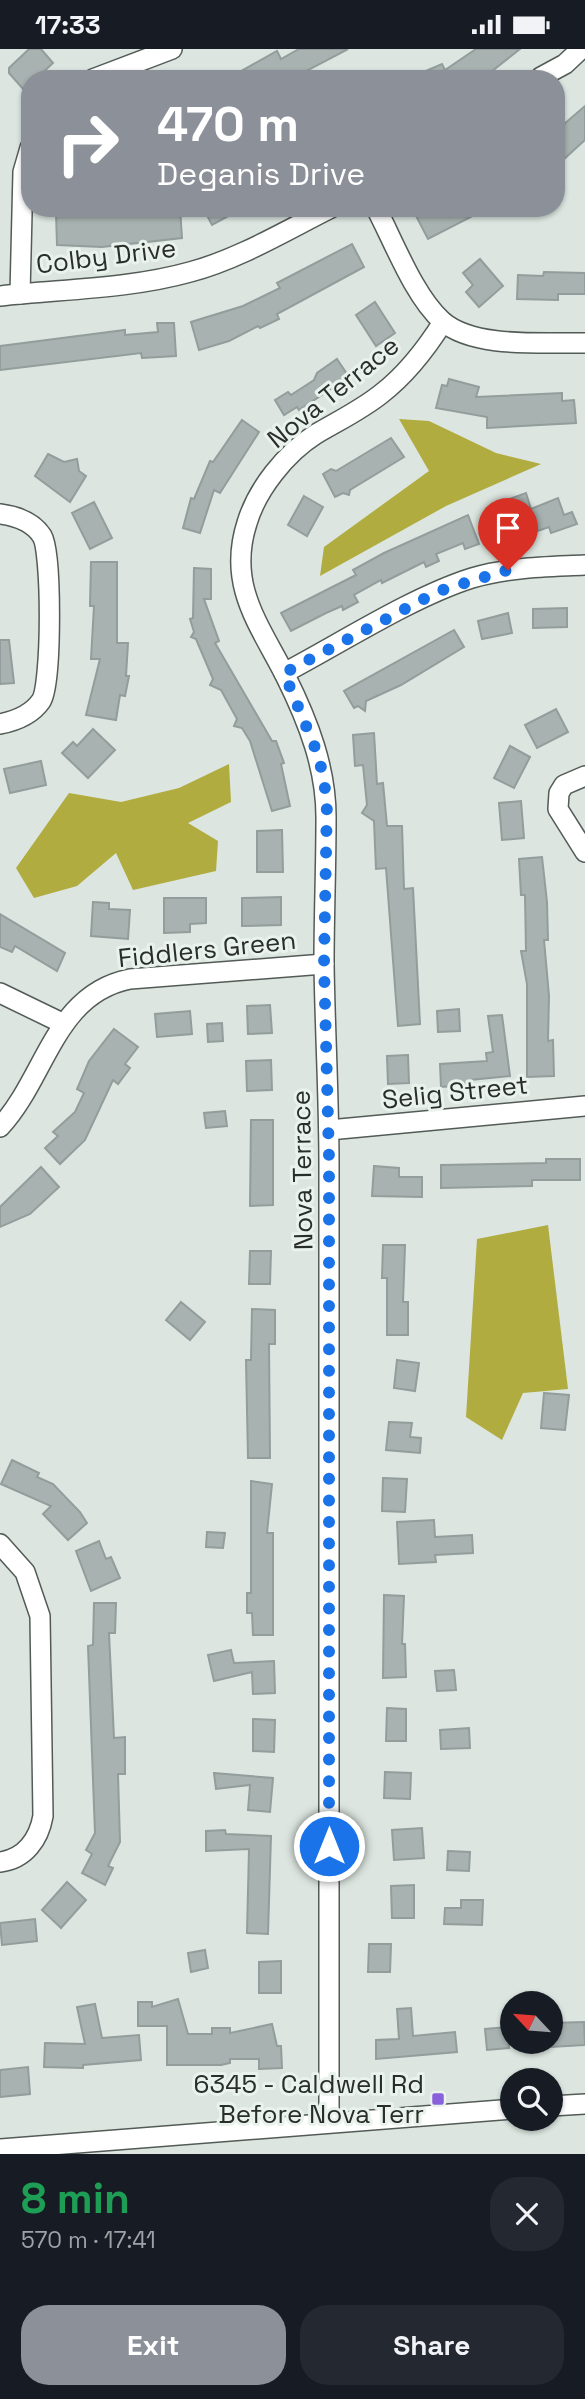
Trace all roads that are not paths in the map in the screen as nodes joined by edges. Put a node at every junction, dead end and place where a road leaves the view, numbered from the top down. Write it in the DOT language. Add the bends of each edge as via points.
graph roads {
  1 [pos="172,49"];
  2 [pos="563,49"];
  3 [pos="581,49"];
  4 [pos="117,70"];
  5 [pos="546,70"];
  6 [pos="554,70"];
  7 [pos="22,217"];
  8 [pos="313,217"];
  9 [pos="381,217"];
  10 [pos="20,293"];
  11 [pos="0,296"];
  12 [pos="443,322"];
  13 [pos="585,343"];
  14 [pos="0,514"];
  15 [pos="585,565"];
  16 [pos="284,673"];
  17 [pos="0,724"];
  18 [pos="585,776"];
  19 [pos="585,852"];
  20 [pos="324,964"];
  21 [pos="0,993"];
  22 [pos="64,1024"];
  23 [pos="585,1105"];
  24 [pos="0,1127"];
  25 [pos="329,1130"];
  26 [pos="0,1544"];
  27 [pos="0,1862"];
  28 [pos="585,2104"];
  29 [pos="563,2105"];
  30 [pos="500,2110"];
  31 [pos="329,2121"];
  32 [pos="0,2149"];
  1 -- 4 [label="street"];
  2 -- 5 [label="street"];
  3 -- 6 [label="street"];
  7 -- 10 [label="street"];
  8 -- 10 [label="street, Colby Drive" via="224,261 190,272 147,281"];
  9 -- 12 [label="street" via="418,287"];
  10 -- 11 [label="street, Colby Drive"];
  12 -- 13 [label="street" via="475,337"];
  12 -- 16 [label="street, Nova Terrace" via="425,351 380,395 291,454 251,512 244,533 241,574 255,624"];
  14 -- 17 [label="street" via="30,524 46,545 49,662 42,700 23,716"];
  15 -- 16 [label="street" via="508,570 472,578"];
  16 -- 20 [label="street, Nova Terrace" via="325,780"];
  18 -- 19 [label="street" via="564,785 557,801"];
  20 -- 22 [label="street, Fiddlers Green" via="121,981 86,998"];
  20 -- 25 [label="street, Nova Terrace"];
  21 -- 22 [label="street"];
  22 -- 24 [label="street, Fiddlers Green" via="16,1108"];
  23 -- 25 [label="street, Selig Street"];
  25 -- 31 [label="street, Nova Terrace"];
  26 -- 27 [label="street" via="25,1572 40,1616 43,1816 28,1848 10,1861"];
  28 -- 29 [label="street"];
  30 -- 31 [label="street"];
  31 -- 32 [label="street"];
}
